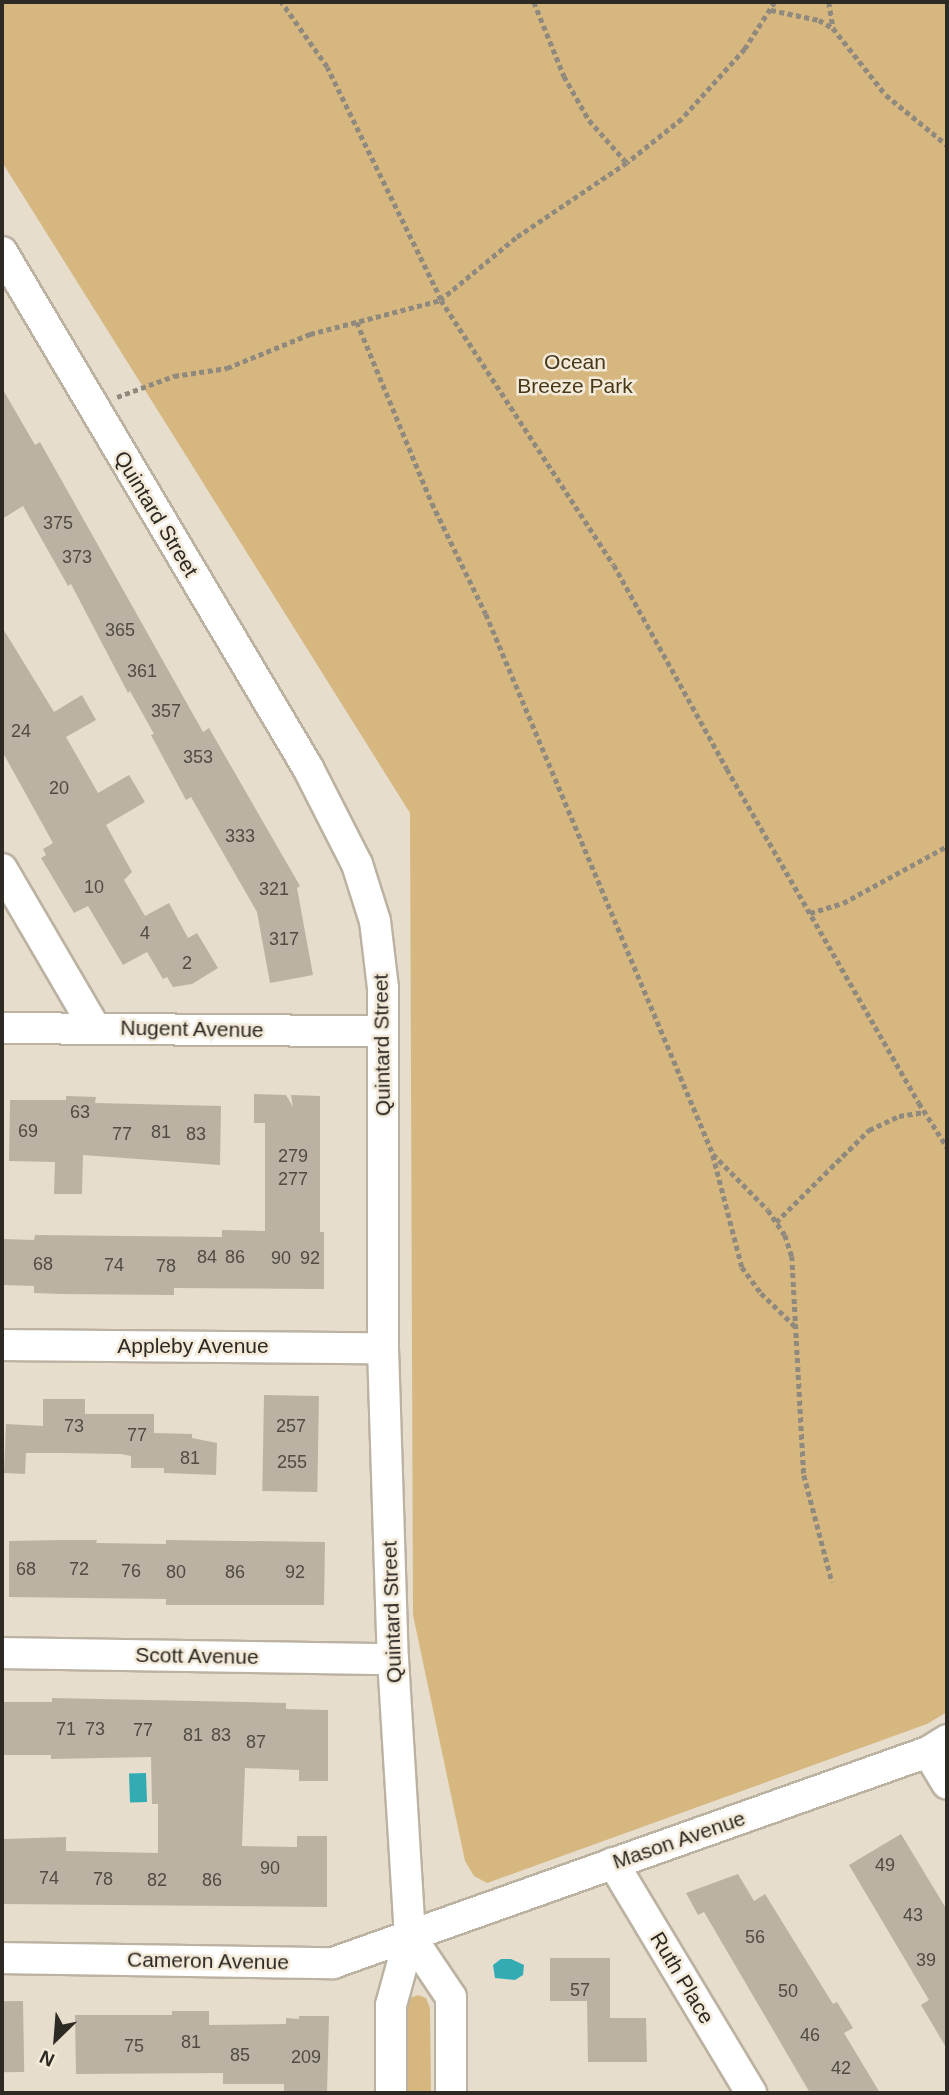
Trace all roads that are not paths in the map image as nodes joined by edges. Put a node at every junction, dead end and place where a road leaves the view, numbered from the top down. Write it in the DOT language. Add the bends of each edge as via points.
graph roads {
  1 [pos="2,252"];
  2 [pos="2,869"];
  3 [pos="2,1028"];
  4 [pos="95,1028"];
  5 [pos="383,1031"];
  6 [pos="2,1345"];
  7 [pos="383,1348"];
  8 [pos="2,1653"];
  9 [pos="393,1659"];
  10 [pos="938,1746"];
  11 [pos="947,1784"];
  12 [pos="613,1863"];
  13 [pos="410,1936"];
  14 [pos="2,1958"];
  15 [pos="391,2093"];
  16 [pos="451,2093"];
  17 [pos="751,2093"];
  1 -- 5 [label="street, Quintard Street" via="337,821 375,921"];
  2 -- 4 [label="street"];
  3 -- 4 [label="street, Nugent Avenue"];
  4 -- 5 [label="street, Nugent Avenue"];
  5 -- 7 [label="street, Quintard Street"];
  6 -- 7 [label="street, Appleby Avenue"];
  7 -- 9 [label="street, Quintard Street"];
  8 -- 9 [label="street, Scott Avenue"];
  9 -- 13 [label="street, Quintard Street"];
  10 -- 11 [label="street"];
  10 -- 12 [label="street, Mason Avenue"];
  12 -- 13 [label="street, Mason Avenue"];
  12 -- 17 [label="street, Ruth Place"];
  13 -- 14 [label="street, Cameron Avenue" via="333,1963"];
  13 -- 15 [label="street, Quintard Street" via="391,2005"];
  13 -- 16 [label="street" via="451,1997"];
}
